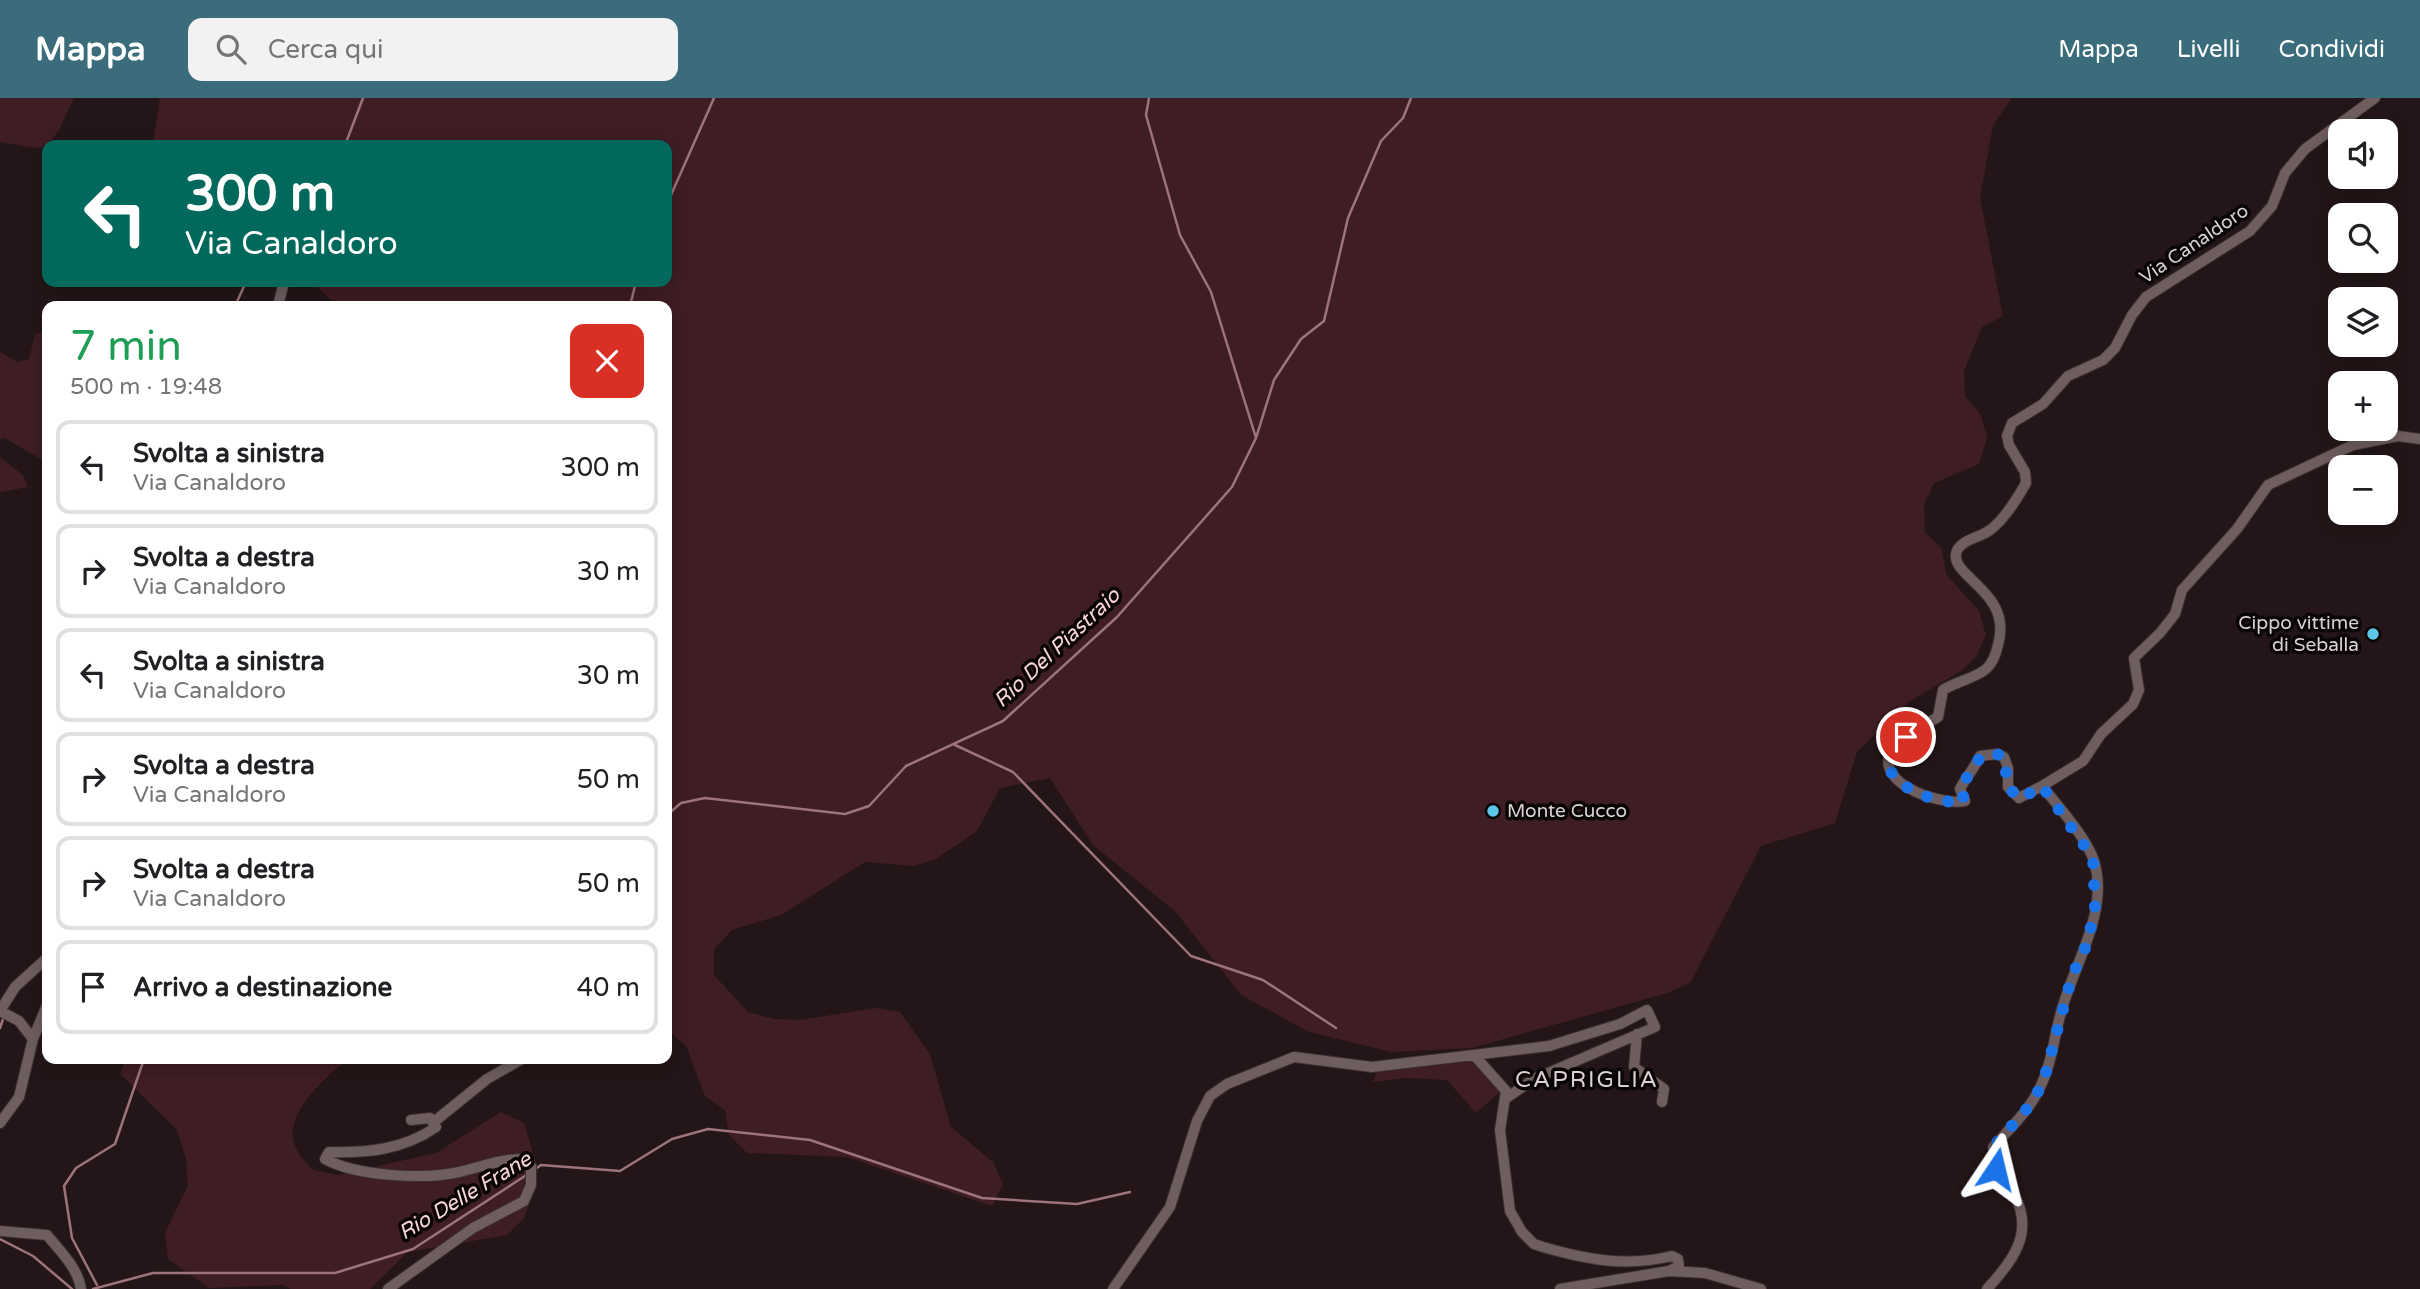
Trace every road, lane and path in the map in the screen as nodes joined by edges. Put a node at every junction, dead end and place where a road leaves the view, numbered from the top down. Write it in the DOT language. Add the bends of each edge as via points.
graph roads {
  1 [pos="2375,98"];
  2 [pos="2420,439"];
  3 [pos="2042,786"];
  4 [pos="42,963"];
  5 [pos="0,1011"];
  6 [pos="42,1017"];
  7 [pos="1637,1034"];
  8 [pos="33,1039"];
  9 [pos="1474,1055"];
  10 [pos="514,1064"];
  11 [pos="1505,1099"];
  12 [pos="1662,1102"];
  13 [pos="411,1120"];
  14 [pos="435,1121"];
  15 [pos="0,1123"];
  16 [pos="0,1231"];
  17 [pos="1669,1271"];
  18 [pos="81,1289"];
  19 [pos="388,1289"];
  20 [pos="1114,1289"];
  21 [pos="1560,1289"];
  22 [pos="1761,1289"];
  23 [pos="1987,1289"];
  1 -- 3 [label="street, Via Canaldoro" via="2305,149 2285,173 2266,216 2250,231 2146,297 2103,360 2068,376 2043,404 2012,423 2009,445 2025,472 2026,483 1991,529 1960,545 1956,554 1957,564 1984,590 2000,617 1996,654 1978,675 1943,690 1938,717 1896,744 1889,764 1900,784 1954,803 1965,801 1960,789 1980,757 2004,757 2008,787 2020,799"];
  2 -- 3 [label="street" via="2398,436 2353,445 2268,485 2237,529 2182,590 2175,614 2134,658 2138,690 2133,704 2101,734 2083,761"];
  3 -- 23 [label="street" via="2093,858 2095,906 2043,1083 1993,1147 1996,1169 2005,1176 2024,1214 2024,1237"];
  4 -- 5 [label="street" via="15,987"];
  5 -- 8 [label="street" via="19,1021"];
  6 -- 8 [label="street"];
  7 -- 9 [label="street" via="1655,1027 1647,1010 1620,1024 1549,1046"];
  7 -- 11 [label="street" via="1534,1079"];
  7 -- 12 [label="street" via="1634,1067 1664,1089"];
  8 -- 15 [label="street" via="19,1097"];
  9 -- 11 [label="street" via="1506,1091"];
  9 -- 20 [label="street" via="1371,1068 1294,1057 1227,1084 1210,1096 1197,1121 1170,1207"];
  10 -- 14 [label="street"];
  11 -- 17 [label="street" via="1500,1130 1510,1211 1528,1238 1543,1247 1614,1264 1672,1256 1679,1266"];
  13 -- 14 [label="street"];
  14 -- 19 [label="street" via="436,1127 426,1134 377,1153 328,1152 325,1159 369,1175 456,1173 501,1160 523,1159 531,1166 531,1185 516,1207 473,1228"];
  16 -- 18 [label="street" via="47,1236 66,1258"];
  17 -- 21 [label="street"];
  17 -- 22 [label="street" via="1705,1273"];
}
